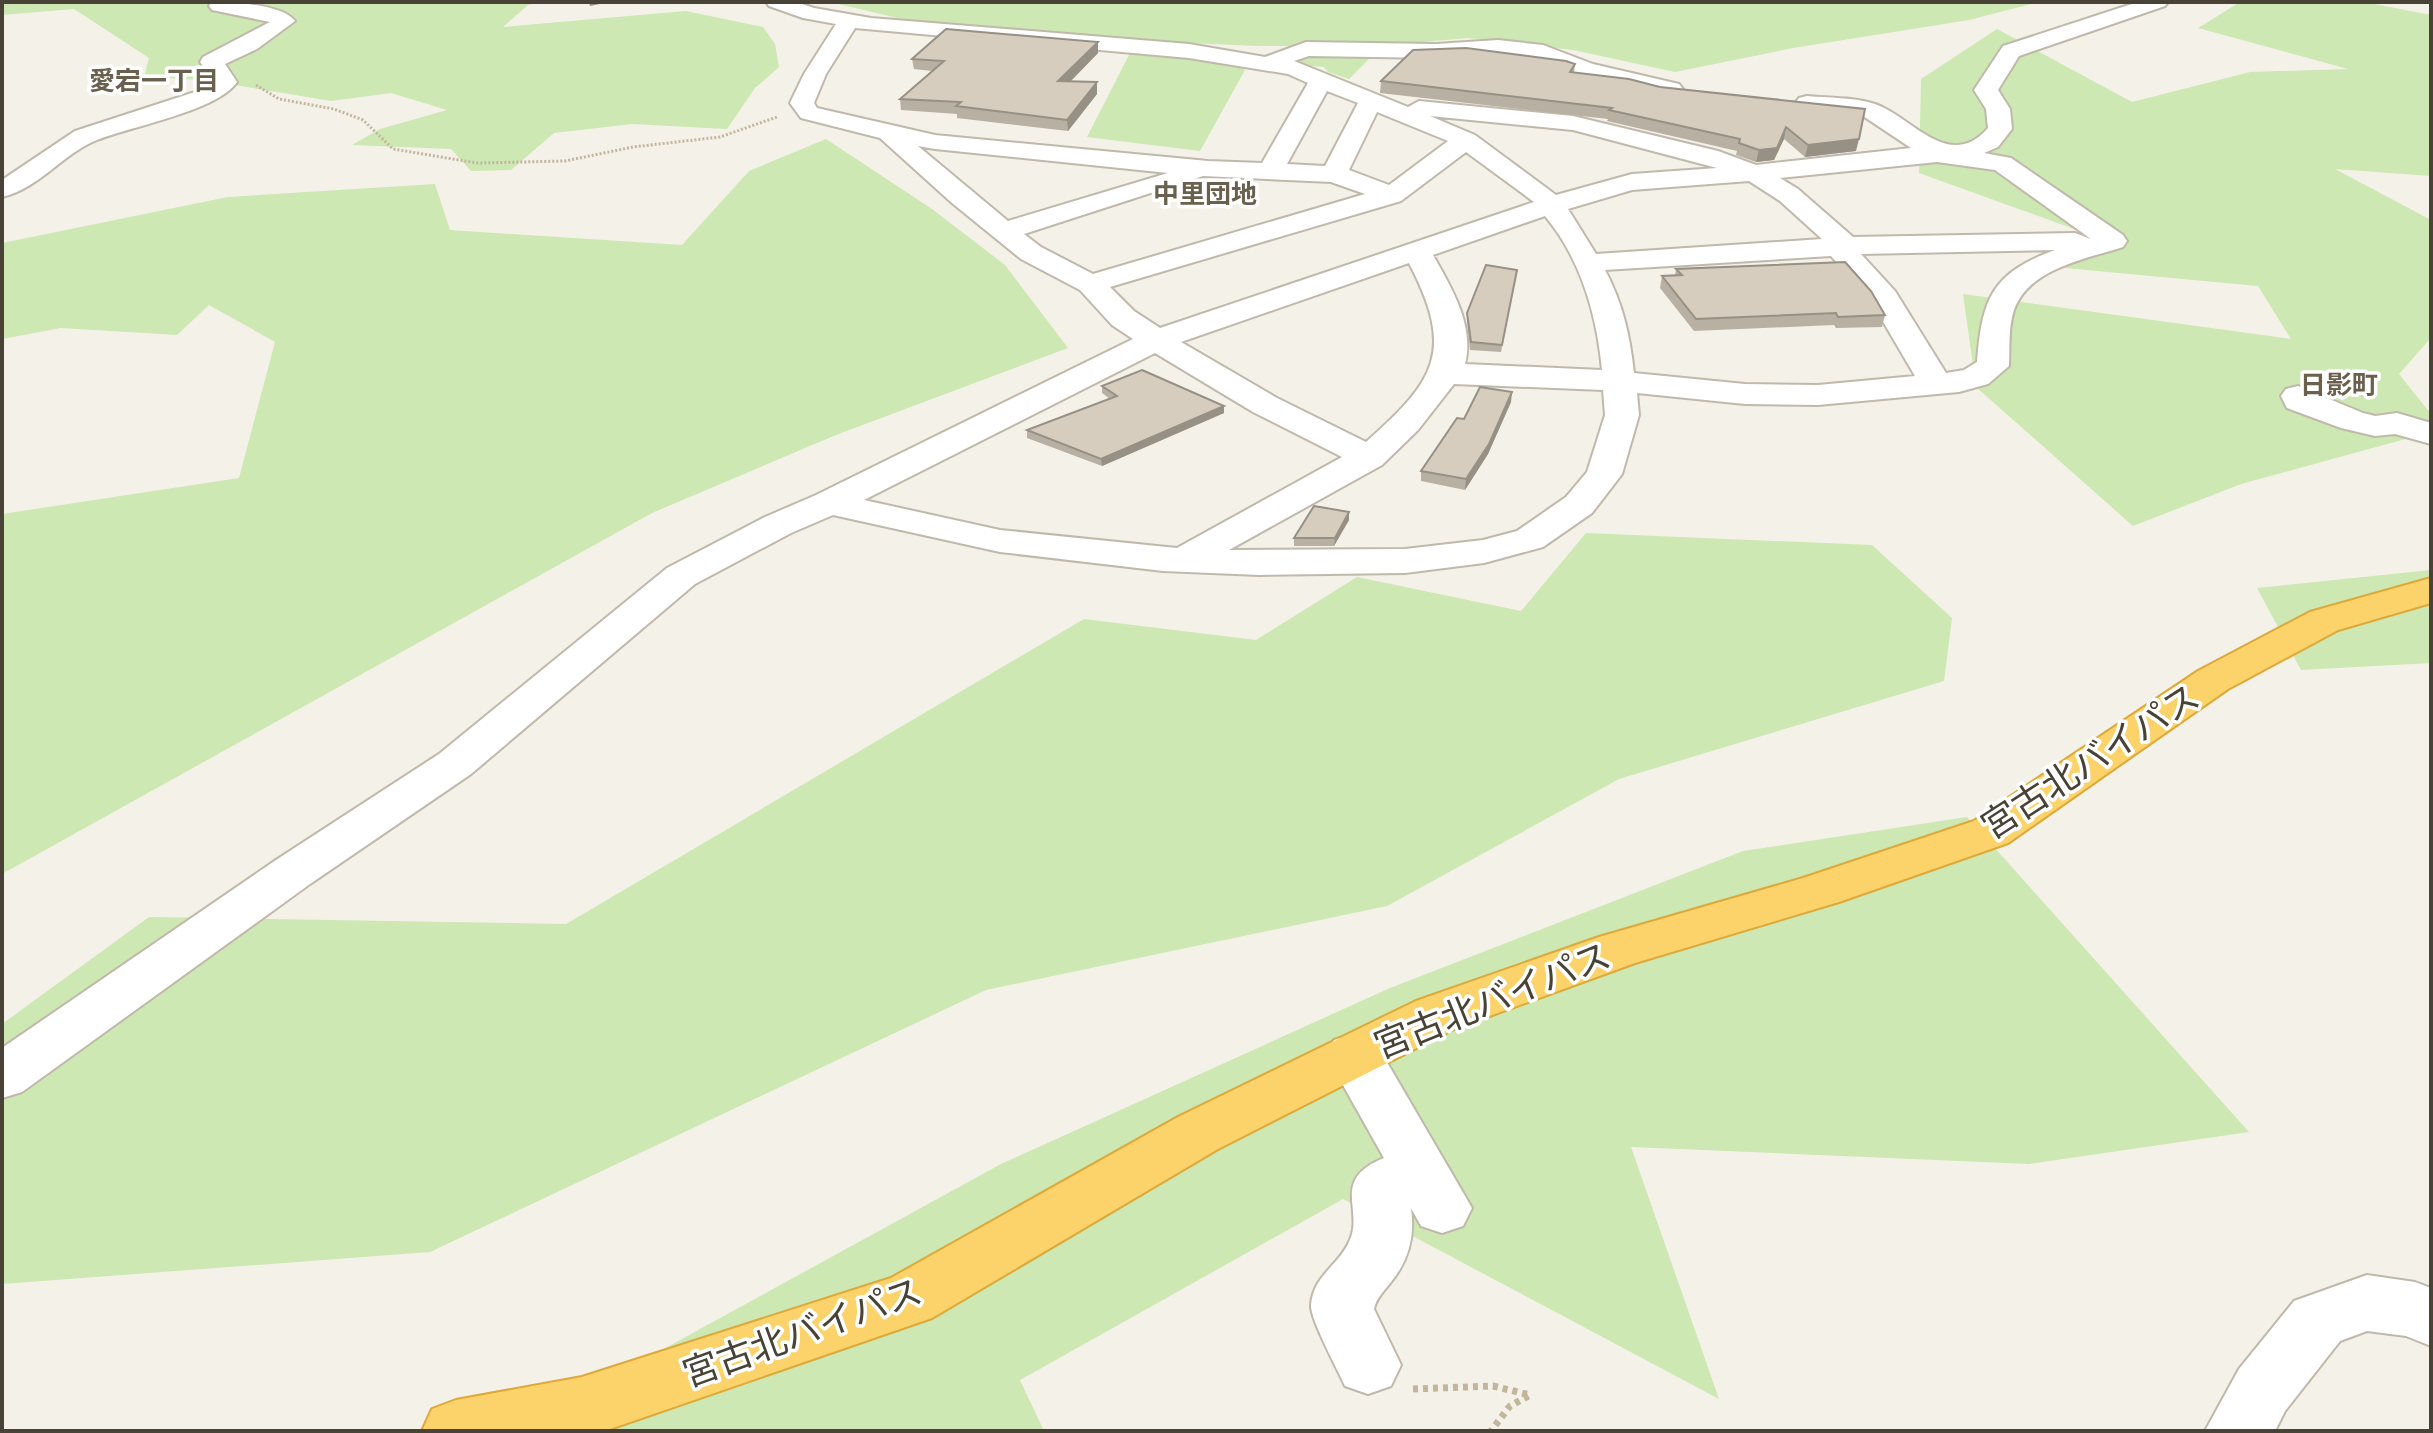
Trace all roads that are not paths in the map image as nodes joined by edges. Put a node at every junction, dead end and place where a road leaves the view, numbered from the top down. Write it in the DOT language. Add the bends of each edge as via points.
graph roads {
  1 [pos="221,2"];
  2 [pos="776,2"];
  3 [pos="2158,2"];
  4 [pos="849,20"];
  5 [pos="1270,63"];
  6 [pos="1322,79"];
  7 [pos="1698,91"];
  8 [pos="1782,100"];
  9 [pos="1377,105"];
  10 [pos="888,133"];
  11 [pos="1466,140"];
  12 [pos="1937,154"];
  13 [pos="1131,160"];
  14 [pos="1208,169"];
  15 [pos="1271,170"];
  16 [pos="1754,173"];
  17 [pos="1334,174"];
  18 [pos="1173,181"];
  19 [pos="2,189"];
  20 [pos="1392,195"];
  21 [pos="1552,204"];
  22 [pos="1003,231"];
  23 [pos="2113,241"];
  24 [pos="1842,247"];
  25 [pos="1416,251"];
  26 [pos="1586,263"];
  27 [pos="1090,284"];
  28 [pos="1156,340"];
  29 [pos="1440,377"];
  30 [pos="1619,381"];
  31 [pos="1937,385"];
  32 [pos="2298,396"];
  33 [pos="2431,434"];
  34 [pos="1369,457"];
  35 [pos="829,503"];
  36 [pos="1185,559"];
  37 [pos="2431,590"];
  38 [pos="1354,1055"];
  39 [pos="2,1077"];
  40 [pos="2431,1318"];
  41 [pos="1368,1365"];
  42 [pos="456,1431"];
  43 [pos="2239,1431"];
  1 -- 19 [label="street" via="219,6 229,10 285,21 211,62 226,82 212,94 84,136"];
  2 -- 4 [label="street"];
  3 -- 12 [label="street" via="2011,51 1986,90 1998,109 2000,129 1989,142 1972,149"];
  4 -- 5 [label="street"];
  4 -- 10 [label="street" via="802,103 819,117"];
  5 -- 6 [label="street"];
  5 -- 7 [label="street" via="1306,49 1498,47 1543,52 1635,83"];
  6 -- 9 [label="street"];
  6 -- 15 [label="street"];
  8 -- 12 [label="street" via="1869,110"];
  9 -- 11 [label="street"];
  9 -- 16 [label="street" via="1573,123 1709,156"];
  9 -- 17 [label="street"];
  10 -- 13 [label="street"];
  10 -- 22 [label="street"];
  11 -- 20 [label="street"];
  11 -- 21 [label="street"];
  12 -- 16 [label="street"];
  12 -- 23 [label="street" via="2002,163"];
  13 -- 14 [label="street"];
  13 -- 18 [label="street"];
  14 -- 15 [label="street"];
  14 -- 18 [label="street"];
  15 -- 17 [label="street"];
  16 -- 21 [label="street" via="1632,182"];
  16 -- 24 [label="street" via="1789,195"];
  17 -- 20 [label="street"];
  18 -- 22 [label="street"];
  20 -- 27 [label="street"];
  21 -- 25 [label="street"];
  21 -- 26 [label="street"];
  22 -- 27 [label="street" via="1031,253"];
  23 -- 24 [label="street"];
  23 -- 31 [label="street" via="2035,267 1999,309 1993,366 1976,377"];
  24 -- 26 [label="street"];
  24 -- 31 [label="street" via="1884,297"];
  25 -- 28 [label="street"];
  25 -- 29 [label="street" via="1450,324 1453,354"];
  26 -- 30 [label="street" via="1605,298"];
  27 -- 28 [label="street" via="1123,318"];
  28 -- 34 [label="street" via="1265,405"];
  28 -- 35 [label="street"];
  29 -- 30 [label="street"];
  29 -- 34 [label="street" via="1391,441"];
  30 -- 31 [label="street" via="1818,395"];
  30 -- 36 [label="street" via="1622,415 1604,474 1579,505 1530,539 1405,561"];
  32 -- 33 [label="street" via="2299,401 2353,421 2397,423"];
  34 -- 36 [label="street"];
  35 -- 36 [label="street" via="1000,541"];
  35 -- 39 [label="street" via="681,576 455,764"];
  37 -- 38 [label="highway, 宮古北バイパス" via="2324,621 2213,680 1991,832 1821,890 1617,950 1435,1015"];
  38 -- 41 [label="street" via="1431,1189 1391,1181 1379,1195 1383,1227 1377,1254 1345,1292 1342,1309"];
  38 -- 42 [label="highway, 宮古北バイパス" via="1198,1133 910,1299 582,1408"];
  40 -- 43 [label="street" via="2415,1310 2367,1303 2317,1321 2262,1390"];
}
